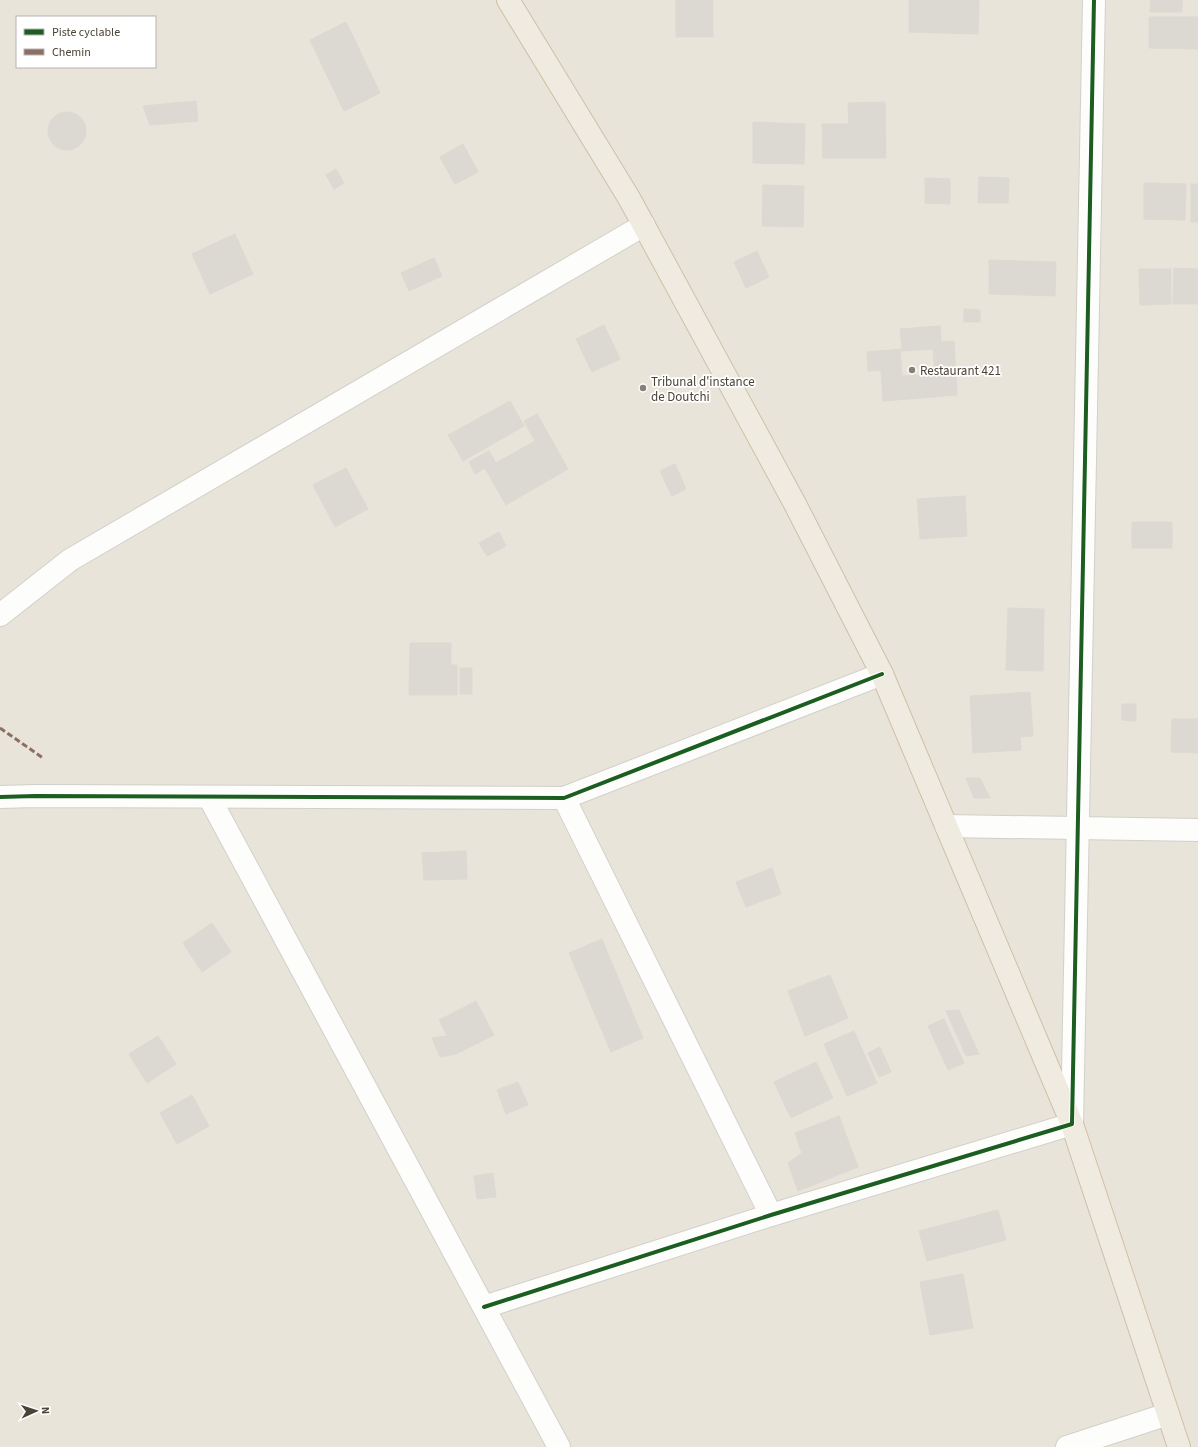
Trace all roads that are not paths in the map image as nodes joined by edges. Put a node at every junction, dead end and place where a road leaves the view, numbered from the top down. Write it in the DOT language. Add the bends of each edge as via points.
graph roads {
  1 [pos="508,0"];
  2 [pos="1094,0"];
  3 [pos="644,225"];
  4 [pos="0,615"];
  5 [pos="882,674"];
  6 [pos="0,797"];
  7 [pos="209,797"];
  8 [pos="564,798"];
  9 [pos="946,826"];
  10 [pos="1078,828"];
  11 [pos="1198,830"];
  12 [pos="1072,1124"];
  13 [pos="771,1215"];
  14 [pos="484,1307"];
  15 [pos="1168,1414"];
  16 [pos="560,1447"];
  17 [pos="1067,1447"];
  18 [pos="1179,1447"];
  1 -- 3 [label="highway"];
  2 -- 10 [label="street"];
  3 -- 4 [label="street" via="70,560"];
  3 -- 5 [label="highway" via="796,504"];
  5 -- 8 [label="street"];
  5 -- 9 [label="highway"];
  6 -- 7 [label="street"];
  7 -- 8 [label="street"];
  7 -- 14 [label="street"];
  8 -- 13 [label="street"];
  9 -- 10 [label="street"];
  9 -- 12 [label="highway"];
  10 -- 11 [label="street"];
  10 -- 12 [label="street"];
  12 -- 13 [label="street"];
  12 -- 15 [label="highway"];
  13 -- 14 [label="street"];
  14 -- 16 [label="street"];
  15 -- 17 [label="street"];
  15 -- 18 [label="highway"];
}
